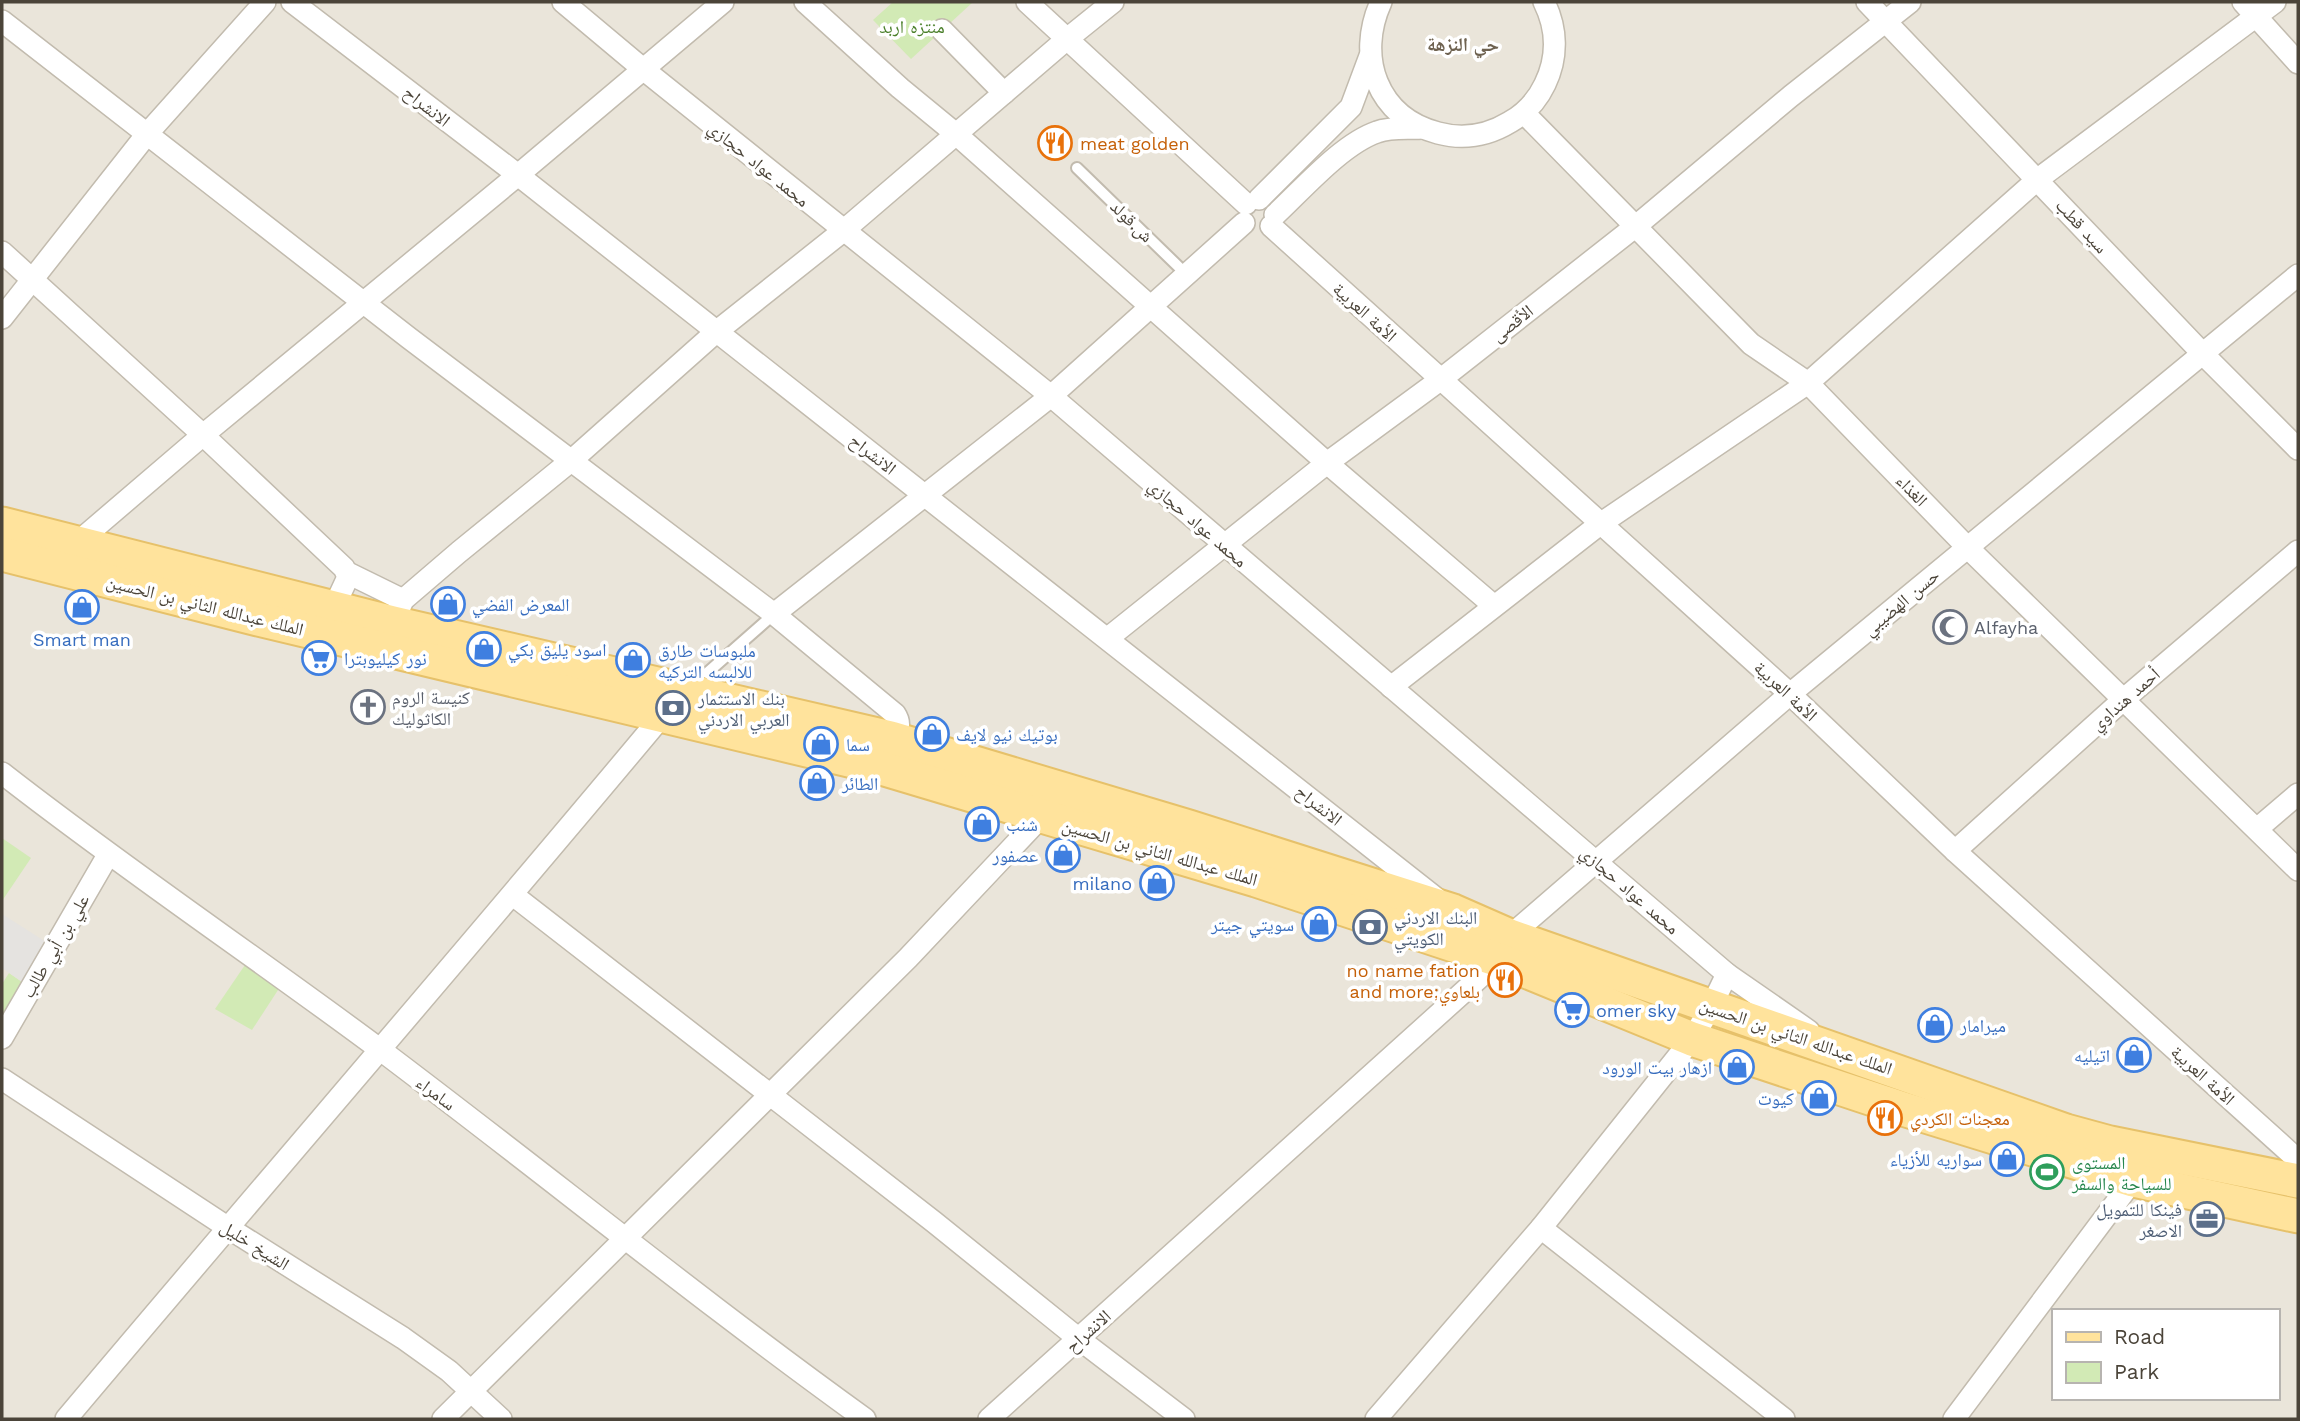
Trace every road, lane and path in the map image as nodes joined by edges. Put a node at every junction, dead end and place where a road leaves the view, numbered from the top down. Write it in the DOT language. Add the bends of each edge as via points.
graph roads {
  1 [pos="265,2"];
  2 [pos="292,2"];
  3 [pos="563,2"];
  4 [pos="723,2"];
  5 [pos="805,2"];
  6 [pos="1027,2"];
  7 [pos="1113,2"];
  8 [pos="1381,2"];
  9 [pos="1544,2"];
  10 [pos="1558,2"];
  11 [pos="1867,2"];
  12 [pos="1910,2"];
  13 [pos="2275,2"];
  14 [pos="2250,9"];
  15 [pos="2,21"];
  16 [pos="1885,21"];
  17 [pos="1553,24"];
  18 [pos="942,30"];
  19 [pos="1067,39"];
  20 [pos="1370,56"];
  21 [pos="2298,63"];
  22 [pos="643,69"];
  23 [pos="1004,93"];
  24 [pos="1525,114"];
  25 [pos="1421,128"];
  26 [pos="147,134"];
  27 [pos="956,134"];
  28 [pos="1077,169"];
  29 [pos="518,175"];
  30 [pos="2038,179"];
  31 [pos="1250,209"];
  32 [pos="1273,220"];
  33 [pos="1636,226"];
  34 [pos="843,231"];
  35 [pos="2,252"];
  36 [pos="1186,274"];
  37 [pos="2298,275"];
  38 [pos="30,279"];
  39 [pos="365,303"];
  40 [pos="1151,306"];
  41 [pos="2,318"];
  42 [pos="716,332"];
  43 [pos="2203,354"];
  44 [pos="1440,380"];
  45 [pos="1808,383"];
  46 [pos="1051,396"];
  47 [pos="202,435"];
  48 [pos="2298,449"];
  49 [pos="572,460"];
  50 [pos="1327,463"];
  51 [pos="925,495"];
  52 [pos="2,524"];
  53 [pos="1600,524"];
  54 [pos="78,542"];
  55 [pos="1224,545"];
  56 [pos="1968,547"];
  57 [pos="2298,551"];
  58 [pos="2,554"];
  59 [pos="348,573"];
  60 [pos="1493,605"];
  61 [pos="334,607"];
  62 [pos="398,611"];
  63 [pos="774,614"];
  64 [pos="1108,638"];
  65 [pos="707,673"];
  66 [pos="1391,687"];
  67 [pos="1790,694"];
  68 [pos="2124,699"];
  69 [pos="670,703"];
  70 [pos="891,738"];
  71 [pos="2,773"];
  72 [pos="2298,794"];
  73 [pos="1041,817"];
  74 [pos="2257,829"];
  75 [pos="1955,851"];
  76 [pos="108,855"];
  77 [pos="1597,862"];
  78 [pos="2298,870"];
  79 [pos="513,895"];
  80 [pos="1452,911"];
  81 [pos="1504,948"];
  82 [pos="1727,974"];
  83 [pos="1711,1007"];
  84 [pos="2,1038"];
  85 [pos="1692,1039"];
  86 [pos="1830,1046"];
  87 [pos="380,1050"];
  88 [pos="2,1079"];
  89 [pos="770,1094"];
  90 [pos="2298,1160"];
  91 [pos="2133,1180"];
  92 [pos="2298,1181"];
  93 [pos="2298,1216"];
  94 [pos="227,1227"];
  95 [pos="1541,1228"];
  96 [pos="625,1237"];
  97 [pos="1079,1339"];
  98 [pos="470,1391"];
  99 [pos="66,1419"];
  100 [pos="443,1419"];
  101 [pos="501,1419"];
  102 [pos="865,1419"];
  103 [pos="989,1419"];
  104 [pos="1184,1419"];
  105 [pos="1376,1419"];
  106 [pos="1784,1419"];
  107 [pos="1954,1419"];
  1 -- 26 [label="street"];
  2 -- 29 [label="street, الانشراح"];
  3 -- 22 [label="street, محمد عواد حجازي"];
  4 -- 22 [label="street"];
  5 -- 27 [label="street"];
  6 -- 19 [label="street"];
  7 -- 19 [label="street"];
  8 -- 20 [label="street" via="1370,36"];
  9 -- 17 [label="street"];
  10 -- 17 [label="street"];
  11 -- 16 [label="street, سيد قطب"];
  12 -- 16 [label="street, الأقصى"];
  13 -- 14 [label="street"];
  14 -- 21 [label="street"];
  14 -- 30 [label="street"];
  15 -- 26 [label="street"];
  16 -- 30 [label="street, سيد قطب"];
  16 -- 33 [label="street, الأقصى"];
  17 -- 24 [label="street" via="1551,72 1541,95"];
  18 -- 23 [label="street"];
  19 -- 23 [label="street"];
  19 -- 31 [label="street"];
  20 -- 25 [label="street" via="1386,98 1401,116"];
  20 -- 31 [label="street" via="1351,107"];
  22 -- 29 [label="street"];
  22 -- 34 [label="street, محمد عواد حجازي"];
  23 -- 27 [label="street"];
  24 -- 25 [label="street" via="1493,132 1457,138"];
  24 -- 33 [label="street, الغذاء"];
  25 -- 32 [label="street" via="1380,131 1360,139"];
  26 -- 38 [label="street"];
  26 -- 39 [label="street"];
  27 -- 34 [label="street"];
  27 -- 40 [label="street"];
  28 -- 36 [label="lane, ش.قولد"];
  29 -- 39 [label="street"];
  29 -- 42 [label="street, الانشراح"];
  30 -- 43 [label="street, سيد قطب"];
  30 -- 45 [label="street"];
  31 -- 32 [label="street, الأمة العربية" via="1268,202"];
  31 -- 32 [label="street" via="1248,228 1260,232"];
  31 -- 36 [label="street"];
  32 -- 44 [label="street, الأمة العربية"];
  33 -- 44 [label="street, الأقصى"];
  33 -- 45 [label="street, الغذاء" via="1751,344"];
  34 -- 42 [label="street"];
  34 -- 46 [label="street, محمد عواد حجازي"];
  35 -- 38 [label="street"];
  36 -- 40 [label="street"];
  37 -- 43 [label="street, حسن الهضيبي"];
  38 -- 41 [label="street"];
  38 -- 47 [label="street"];
  39 -- 47 [label="street"];
  39 -- 49 [label="street"];
  40 -- 46 [label="street"];
  40 -- 50 [label="street"];
  42 -- 49 [label="street"];
  42 -- 51 [label="street, الانشراح"];
  43 -- 48 [label="street, سيد قطب"];
  43 -- 56 [label="street, حسن الهضيبي"];
  44 -- 50 [label="street, الأقصى"];
  44 -- 53 [label="street, الأمة العربية"];
  45 -- 53 [label="street"];
  45 -- 56 [label="street, الغذاء"];
  46 -- 51 [label="street"];
  46 -- 55 [label="street, محمد عواد حجازي"];
  47 -- 54 [label="street"];
  47 -- 59 [label="street"];
  49 -- 62 [label="street" via="459,552"];
  49 -- 63 [label="street"];
  50 -- 55 [label="street, الأقصى"];
  50 -- 60 [label="street"];
  51 -- 63 [label="street"];
  51 -- 64 [label="street, الانشراح"];
  52 -- 54 [label="main road, الملك عبدالله الثاني بن الحسين"];
  53 -- 60 [label="street"];
  53 -- 67 [label="street, الأمة العربية"];
  54 -- 61 [label="main road, الملك عبدالله الثاني بن الحسين"];
  55 -- 64 [label="street, الأقصى"];
  55 -- 66 [label="street, محمد عواد حجازي"];
  56 -- 67 [label="street, حسن الهضيبي"];
  56 -- 68 [label="street, الغذاء"];
  57 -- 68 [label="street, أحمد هنداوي"];
  58 -- 69 [label="main road, الملك عبدالله الثاني بن الحسين" via="258,619"];
  59 -- 61 [label="street"];
  59 -- 62 [label="street"];
  60 -- 66 [label="street"];
  61 -- 62 [label="main road, الملك عبدالله الثاني بن الحسين"];
  62 -- 69 [label="main road, الملك عبدالله الثاني بن الحسين"];
  63 -- 65 [label="lane"];
  63 -- 70 [label="street" via="895,714 899,723"];
  64 -- 80 [label="street, الانشراح"];
  66 -- 77 [label="street, محمد عواد حجازي"];
  67 -- 75 [label="street, الأمة العربية"];
  67 -- 77 [label="street, حسن الهضيبي"];
  68 -- 74 [label="street, الغذاء"];
  68 -- 75 [label="street, أحمد هنداوي"];
  69 -- 70 [label="main road, الملك عبدالله الثاني بن الحسين"];
  69 -- 73 [label="main road, الملك عبدالله الثاني بن الحسين"];
  69 -- 79 [label="street"];
  70 -- 80 [label="main road, الملك عبدالله الثاني بن الحسين"];
  71 -- 76 [label="street, سامراء"];
  72 -- 74 [label="street"];
  73 -- 81 [label="main road, الملك عبدالله الثاني بن الحسين"];
  73 -- 89 [label="street" via="908,958"];
  74 -- 78 [label="street, الغذاء"];
  75 -- 90 [label="street, الأمة العربية"];
  76 -- 84 [label="street, علي بن أبي طالب"];
  76 -- 87 [label="street, سامراء"];
  77 -- 81 [label="street, حسن الهضيبي"];
  77 -- 82 [label="street, محمد عواد حجازي"];
  79 -- 87 [label="street"];
  79 -- 89 [label="street"];
  80 -- 81 [label="main road, الملك عبدالله الثاني بن الحسين"];
  81 -- 83 [label="main road, الملك عبدالله الثاني بن الحسين"];
  81 -- 85 [label="main road, الملك عبدالله الثاني بن الحسين"];
  81 -- 97 [label="street, الانشراح"];
  82 -- 83 [label="street"];
  82 -- 86 [label="street, محمد عواد حجازي"];
  83 -- 85 [label="street"];
  83 -- 86 [label="main road, الملك عبدالله الثاني بن الحسين"];
  85 -- 91 [label="main road, الملك عبدالله الثاني بن الحسين"];
  85 -- 95 [label="street"];
  86 -- 92 [label="main road, الملك عبدالله الثاني بن الحسين" via="2088,1137"];
  87 -- 94 [label="street"];
  87 -- 96 [label="street, سامراء"];
  88 -- 94 [label="street, الشيخ خليل"];
  89 -- 96 [label="street"];
  89 -- 97 [label="street"];
  91 -- 93 [label="main road, الملك عبدالله الثاني بن الحسين"];
  91 -- 107 [label="street"];
  94 -- 98 [label="street, الشيخ خليل" via="403,1338"];
  94 -- 99 [label="street"];
  95 -- 105 [label="street"];
  95 -- 106 [label="street"];
  96 -- 98 [label="street"];
  96 -- 102 [label="street, سامراء"];
  97 -- 103 [label="street, الانشراح"];
  97 -- 104 [label="street"];
  98 -- 100 [label="street"];
  98 -- 101 [label="street, الشيخ خليل"];
}
